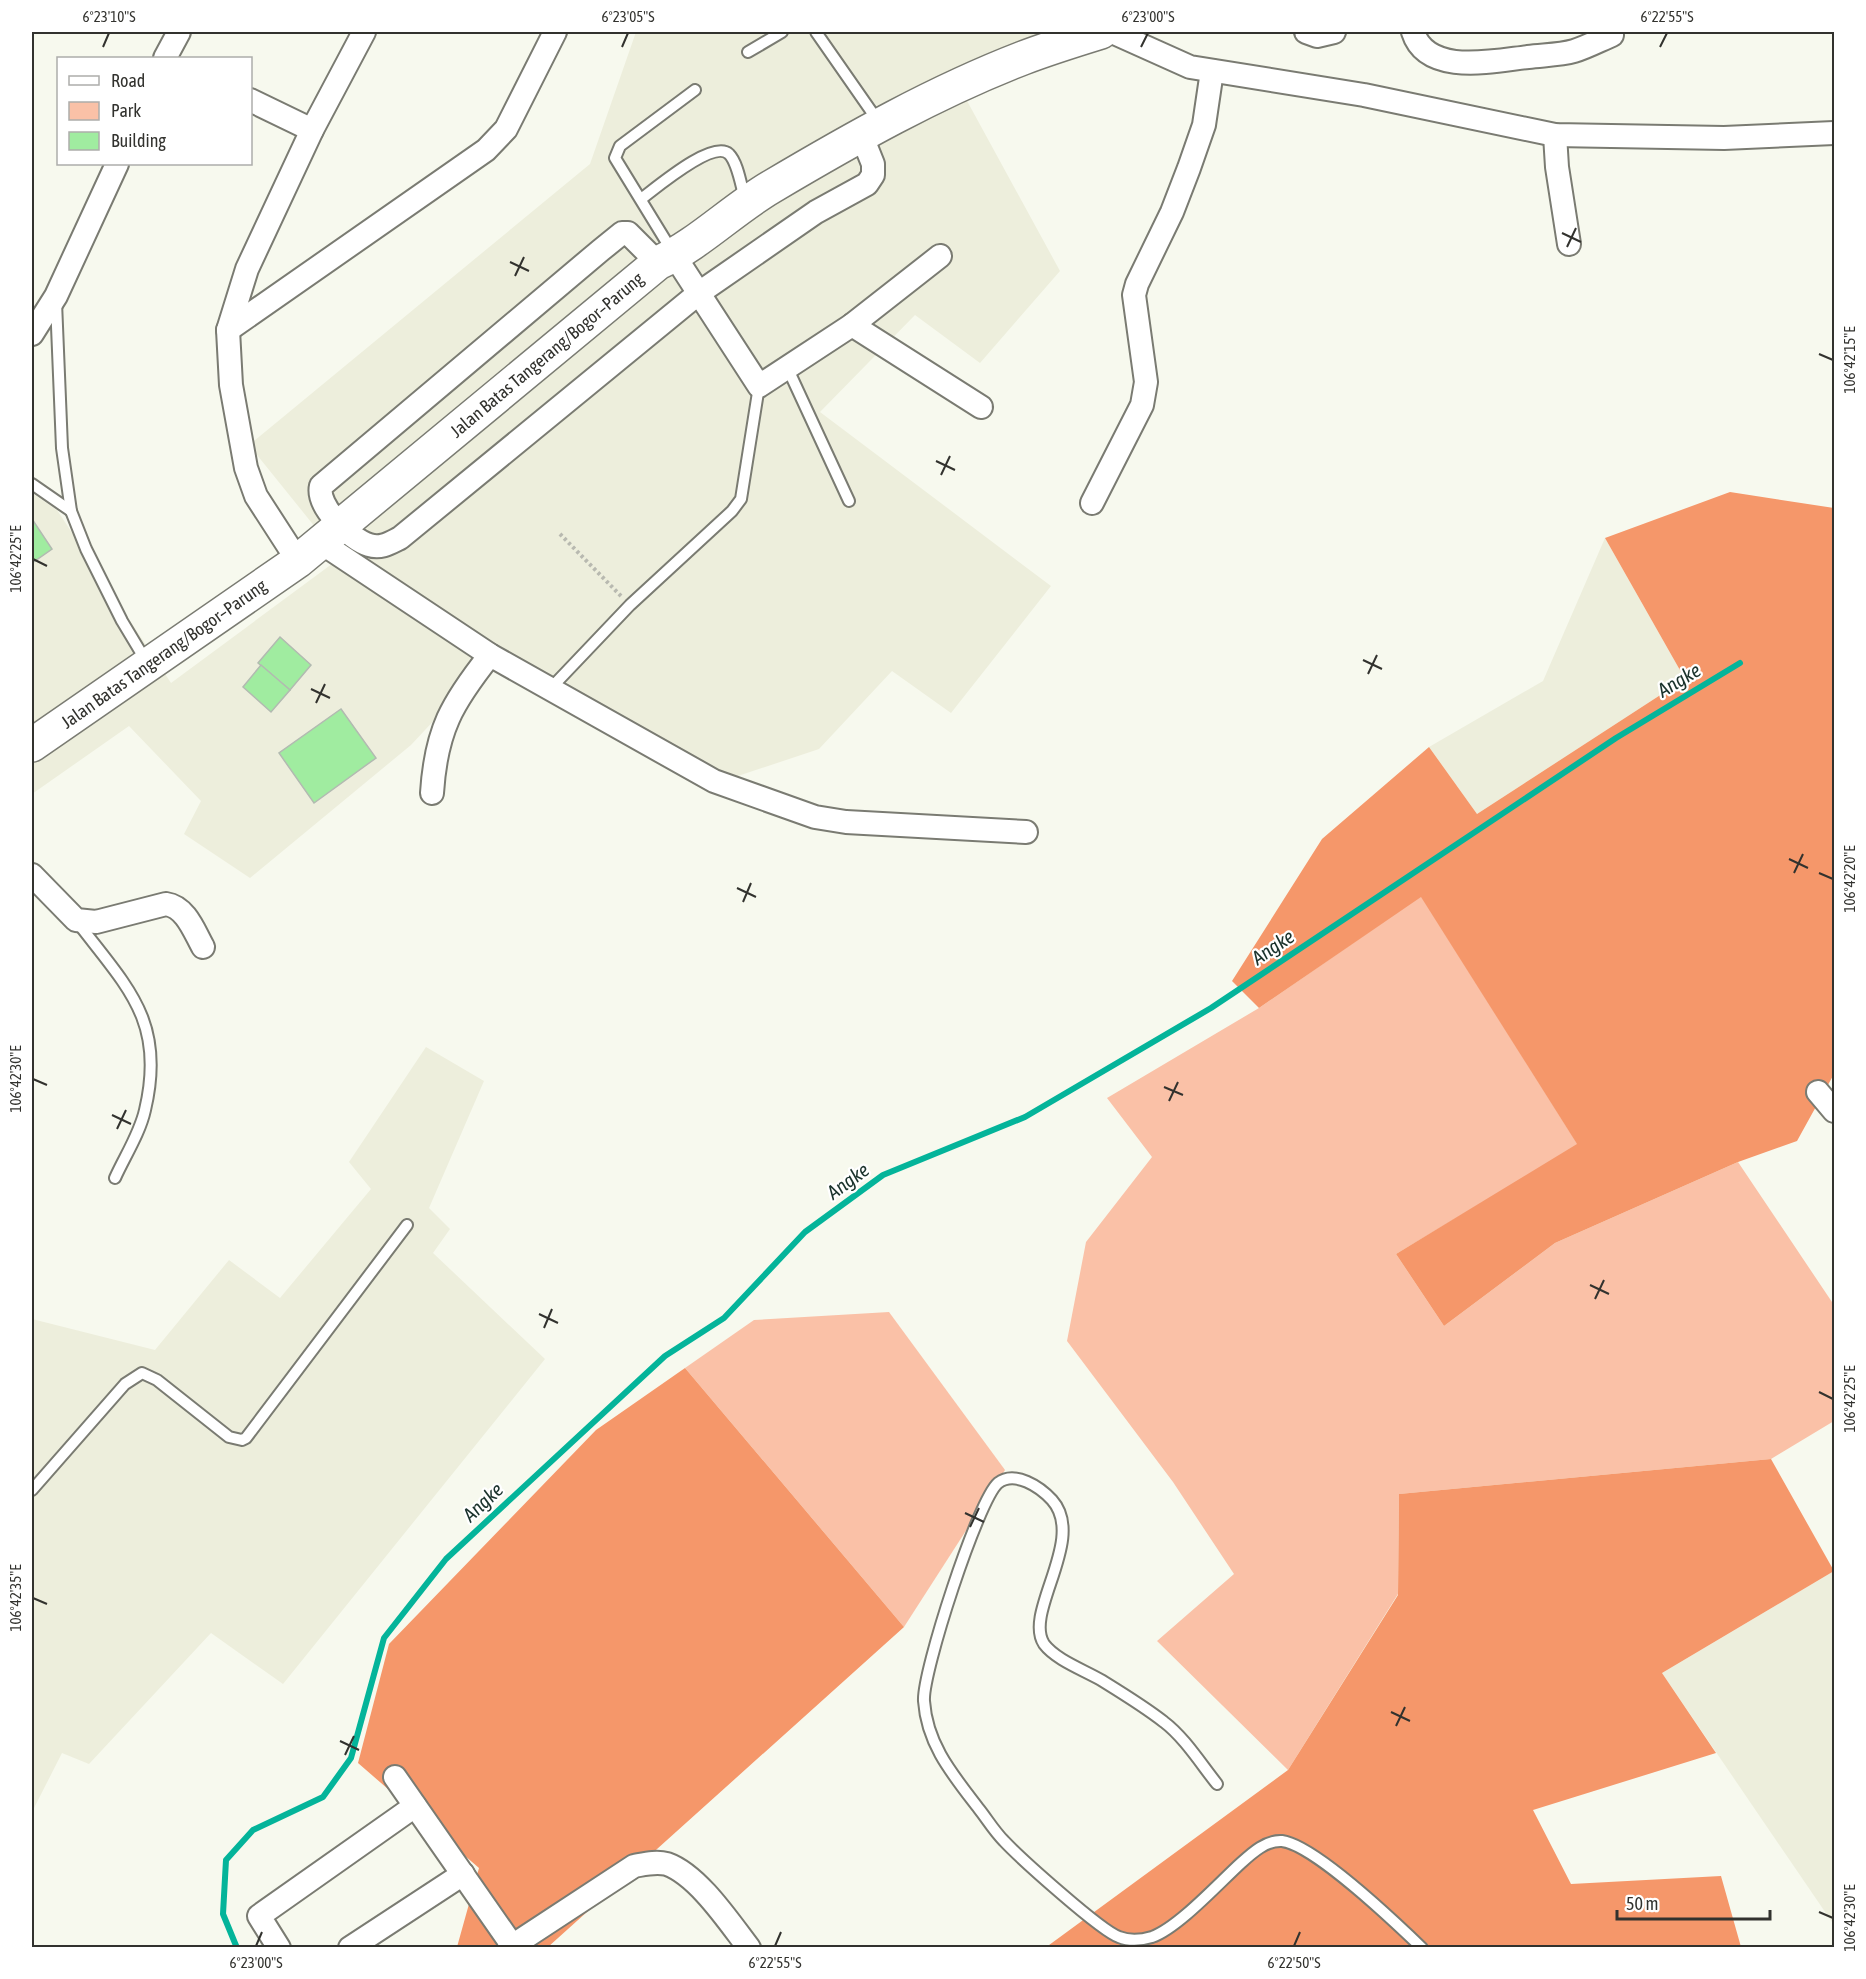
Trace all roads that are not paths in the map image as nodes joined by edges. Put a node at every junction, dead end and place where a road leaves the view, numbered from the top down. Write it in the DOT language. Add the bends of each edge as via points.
graph roads {
  1 [pos="364,32"];
  2 [pos="555,32"];
  3 [pos="782,32"];
  4 [pos="816,32"];
  5 [pos="1101,32"];
  6 [pos="1112,32"];
  7 [pos="1306,32"];
  8 [pos="1334,32"];
  9 [pos="1413,32"];
  10 [pos="1612,35"];
  11 [pos="748,52"];
  12 [pos="1212,71"];
  13 [pos="695,90"];
  14 [pos="252,101"];
  15 [pos="312,130"];
  16 [pos="871,130"];
  17 [pos="1834,133"];
  18 [pos="1555,135"];
  19 [pos="117,165"];
  20 [pos="641,199"];
  21 [pos="746,202"];
  22 [pos="1569,244"];
  23 [pos="940,256"];
  24 [pos="666,259"];
  25 [pos="699,293"];
  26 [pos="56,296"];
  27 [pos="852,325"];
  28 [pos="228,330"];
  29 [pos="32,334"];
  30 [pos="787,367"];
  31 [pos="759,386"];
  32 [pos="981,407"];
  33 [pos="32,484"];
  34 [pos="849,501"];
  35 [pos="1092,503"];
  36 [pos="70,512"];
  37 [pos="319,543"];
  38 [pos="490,655"];
  39 [pos="149,666"];
  40 [pos="551,687"];
  41 [pos="32,745"];
  42 [pos="432,793"];
  43 [pos="1026,832"];
  44 [pos="32,875"];
  45 [pos="76,920"];
  46 [pos="203,947"];
  47 [pos="1818,1092"];
  48 [pos="1834,1111"];
  49 [pos="115,1178"];
  50 [pos="407,1225"];
  51 [pos="32,1490"];
  52 [pos="395,1777"];
  53 [pos="1217,1784"];
  54 [pos="415,1806"];
  55 [pos="463,1874"];
  56 [pos="510,1946"];
  57 [pos="279,1947"];
  58 [pos="350,1947"];
  59 [pos="749,1947"];
  60 [pos="1422,1947"];
  1 -- 15 [label="street"];
  2 -- 28 [label="street" via="506,129 486,150"];
  3 -- 11 [label="lane"];
  4 -- 16 [label="lane"];
  5 -- 16 [label="main road, Jalan Batas Tangerang/Bogor–Parung" via="1023,58"];
  6 -- 12 [label="street" via="1190,67"];
  7 -- 8 [label="street" via="1317,36"];
  9 -- 10 [label="street" via="1422,49 1436,57 1461,62 1572,51"];
  12 -- 18 [label="street" via="1364,95"];
  12 -- 35 [label="street" via="1204,125 1172,212 1134,295 1146,382 1142,405"];
  13 -- 20 [label="lane" via="620,146 615,158"];
  14 -- 15 [label="street"];
  15 -- 28 [label="street" via="247,269"];
  16 -- 21 [label="main road, Jalan Batas Tangerang/Bogor–Parung"];
  16 -- 25 [label="street" via="873,175 867,184 806,219"];
  17 -- 18 [label="street" via="1724,138"];
  18 -- 22 [label="street"];
  19 -- 26 [label="street"];
  20 -- 21 [label="lane" via="706,153 719,149 732,158"];
  20 -- 24 [label="lane"];
  21 -- 24 [label="main road, Jalan Batas Tangerang/Bogor–Parung"];
  23 -- 27 [label="street"];
  24 -- 25 [label="street"];
  24 -- 37 [label="main road, Jalan Batas Tangerang/Bogor–Parung"];
  24 -- 37 [label="street" via="628,233 622,233 321,486"];
  25 -- 31 [label="street"];
  25 -- 37 [label="street" via="400,538 385,546"];
  26 -- 29 [label="street"];
  26 -- 36 [label="lane" via="62,448"];
  27 -- 30 [label="street"];
  27 -- 32 [label="street"];
  28 -- 37 [label="street" via="231,385 246,468 265,512"];
  30 -- 31 [label="street"];
  30 -- 34 [label="lane"];
  31 -- 40 [label="lane" via="741,499"];
  33 -- 36 [label="lane"];
  36 -- 39 [label="lane" via="122,621"];
  37 -- 38 [label="street"];
  37 -- 39 [label="main road, Jalan Batas Tangerang/Bogor–Parung"];
  38 -- 40 [label="street"];
  38 -- 42 [label="street" via="461,692 444,723 434,761"];
  39 -- 41 [label="main road, Jalan Batas Tangerang/Bogor–Parung"];
  40 -- 43 [label="street" via="714,781 815,817"];
  44 -- 45 [label="street"];
  45 -- 46 [label="street" via="96,922 173,905 184,913"];
  45 -- 49 [label="lane" via="136,1000 152,1047 145,1111"];
  47 -- 48 [label="street"];
  50 -- 51 [label="lane" via="246,1438 229,1437 157,1380 142,1373 125,1384"];
  52 -- 54 [label="street"];
  53 -- 60 [label="lane" via="1167,1724 1052,1652 1044,1643 1040,1628 1061,1545 1061,1513 1035,1485 1007,1479 999,1482 975,1528 945,1611 927,1669 923,1699 929,1735 1003,1841 1096,1922 1117,1937 1136,1940 1155,1936 1179,1919 1271,1841 1286,1842 1318,1859"];
  54 -- 55 [label="street"];
  54 -- 57 [label="street" via="259,1916"];
  55 -- 56 [label="street"];
  55 -- 58 [label="street"];
  56 -- 59 [label="street" via="634,1866 655,1863 679,1870 697,1885"];
}
